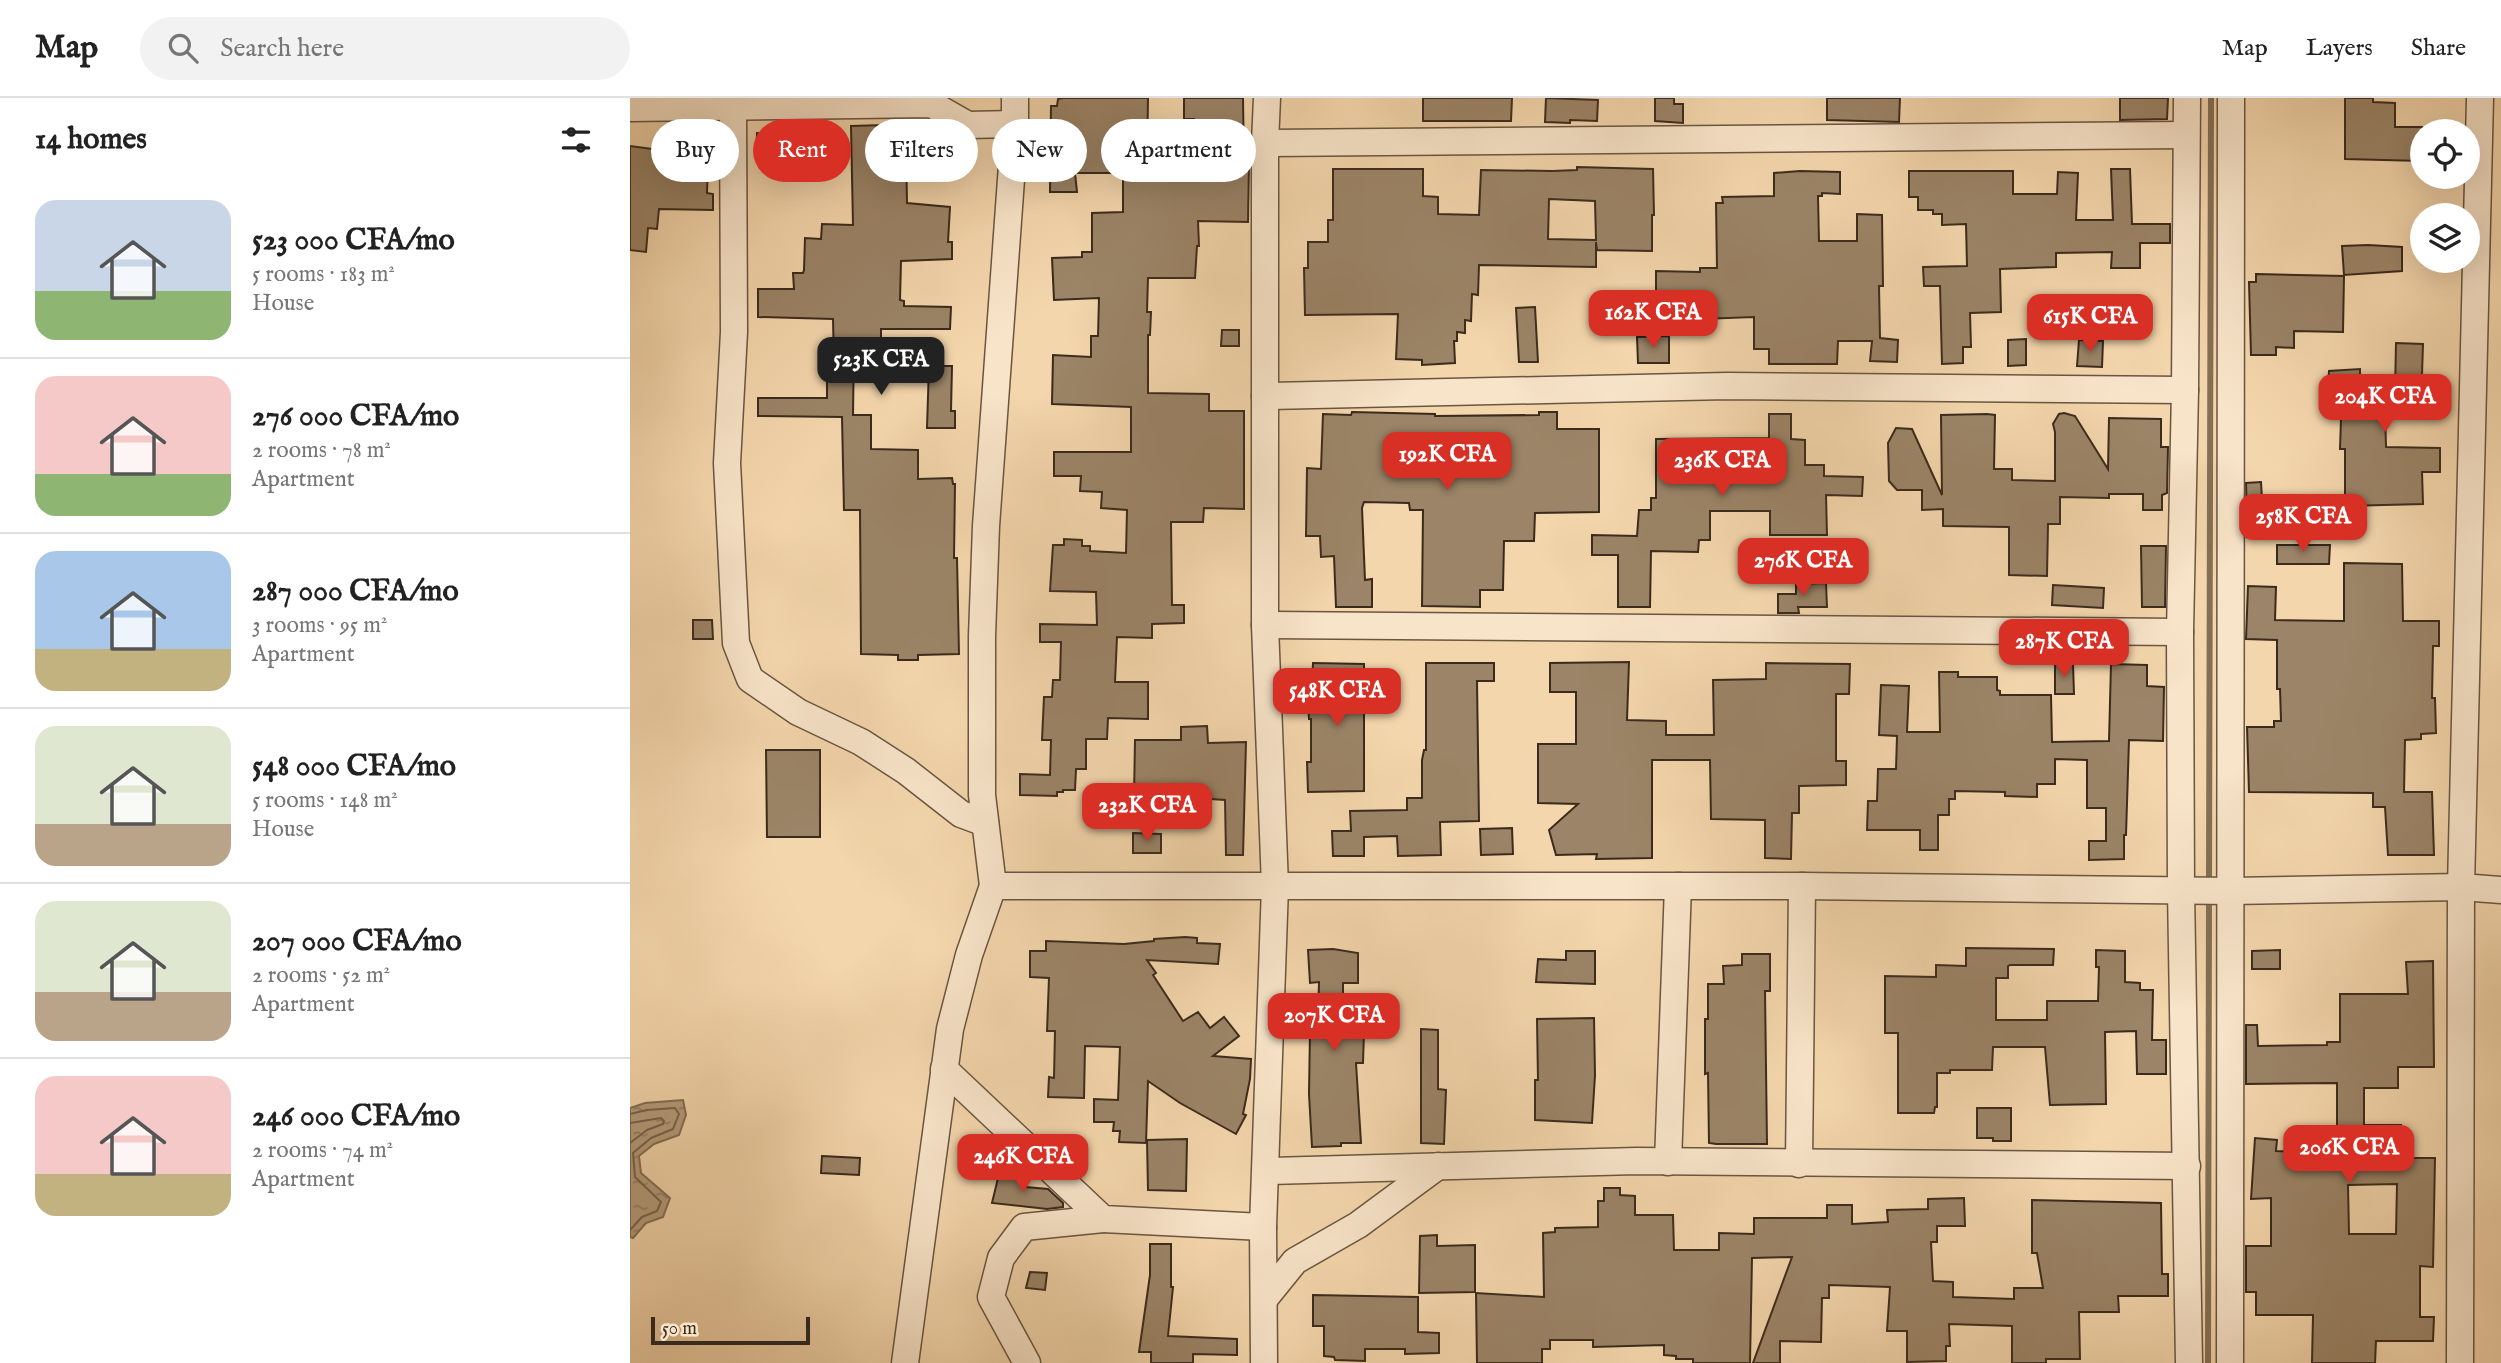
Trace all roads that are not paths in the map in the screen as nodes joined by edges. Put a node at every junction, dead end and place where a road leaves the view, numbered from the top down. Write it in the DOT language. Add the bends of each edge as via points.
graph roads {
  1 [pos="1267,98"];
  2 [pos="2187,98"];
  3 [pos="2231,98"];
  4 [pos="2480,98"];
  5 [pos="630,108"];
  6 [pos="733,108"];
  7 [pos="1015,111"];
  8 [pos="2186,135"];
  9 [pos="1265,143"];
  10 [pos="2185,390"];
  11 [pos="1265,396"];
  12 [pos="1265,625"];
  13 [pos="2180,632"];
  14 [pos="985,822"];
  15 [pos="993,886"];
  16 [pos="1275,886"];
  17 [pos="1678,886"];
  18 [pos="1802,886"];
  19 [pos="2461,887"];
  20 [pos="2188,890"];
  21 [pos="2501,890"];
  22 [pos="2227,891"];
  23 [pos="944,1069"];
  24 [pos="1668,1162"];
  25 [pos="1799,1164"];
  26 [pos="2187,1166"];
  27 [pos="1438,1167"];
  28 [pos="1266,1171"];
  29 [pos="1103,1219"];
  30 [pos="1263,1227"];
  31 [pos="1265,1298"];
  32 [pos="905,1363"];
  33 [pos="1027,1363"];
  34 [pos="1264,1363"];
  35 [pos="2189,1363"];
  36 [pos="2231,1363"];
  37 [pos="2460,1363"];
  1 -- 9 [label="street"];
  2 -- 8 [label="street"];
  3 -- 22 [label="street"];
  4 -- 19 [label="street"];
  5 -- 6 [label="street"];
  6 -- 7 [label="street" via="931,104 968,125"];
  6 -- 14 [label="street" via="734,332 727,463 736,643 750,679 798,712 861,742 961,814"];
  7 -- 14 [label="street" via="986,526"];
  8 -- 9 [label="street"];
  8 -- 10 [label="street"];
  9 -- 11 [label="street"];
  10 -- 11 [label="street" via="1727,386"];
  10 -- 13 [label="street"];
  11 -- 12 [label="street"];
  12 -- 13 [label="street"];
  12 -- 16 [label="street"];
  13 -- 20 [label="street"];
  14 -- 15 [label="street"];
  15 -- 16 [label="street"];
  15 -- 23 [label="street" via="969,955"];
  16 -- 17 [label="street"];
  16 -- 28 [label="street"];
  17 -- 18 [label="street"];
  17 -- 24 [label="street"];
  18 -- 20 [label="street"];
  18 -- 25 [label="street"];
  19 -- 21 [label="street"];
  19 -- 22 [label="street"];
  19 -- 37 [label="street"];
  20 -- 22 [label="street"];
  20 -- 26 [label="street"];
  22 -- 36 [label="street"];
  23 -- 29 [label="street"];
  23 -- 32 [label="street"];
  24 -- 25 [label="street"];
  24 -- 27 [label="street"];
  25 -- 26 [label="street"];
  26 -- 35 [label="street"];
  27 -- 28 [label="street"];
  27 -- 31 [label="street" via="1358,1225 1295,1261"];
  28 -- 30 [label="street"];
  29 -- 30 [label="street"];
  29 -- 33 [label="street" via="1024,1227 1001,1258 991,1297"];
  30 -- 31 [label="street"];
  31 -- 34 [label="street"];
}
